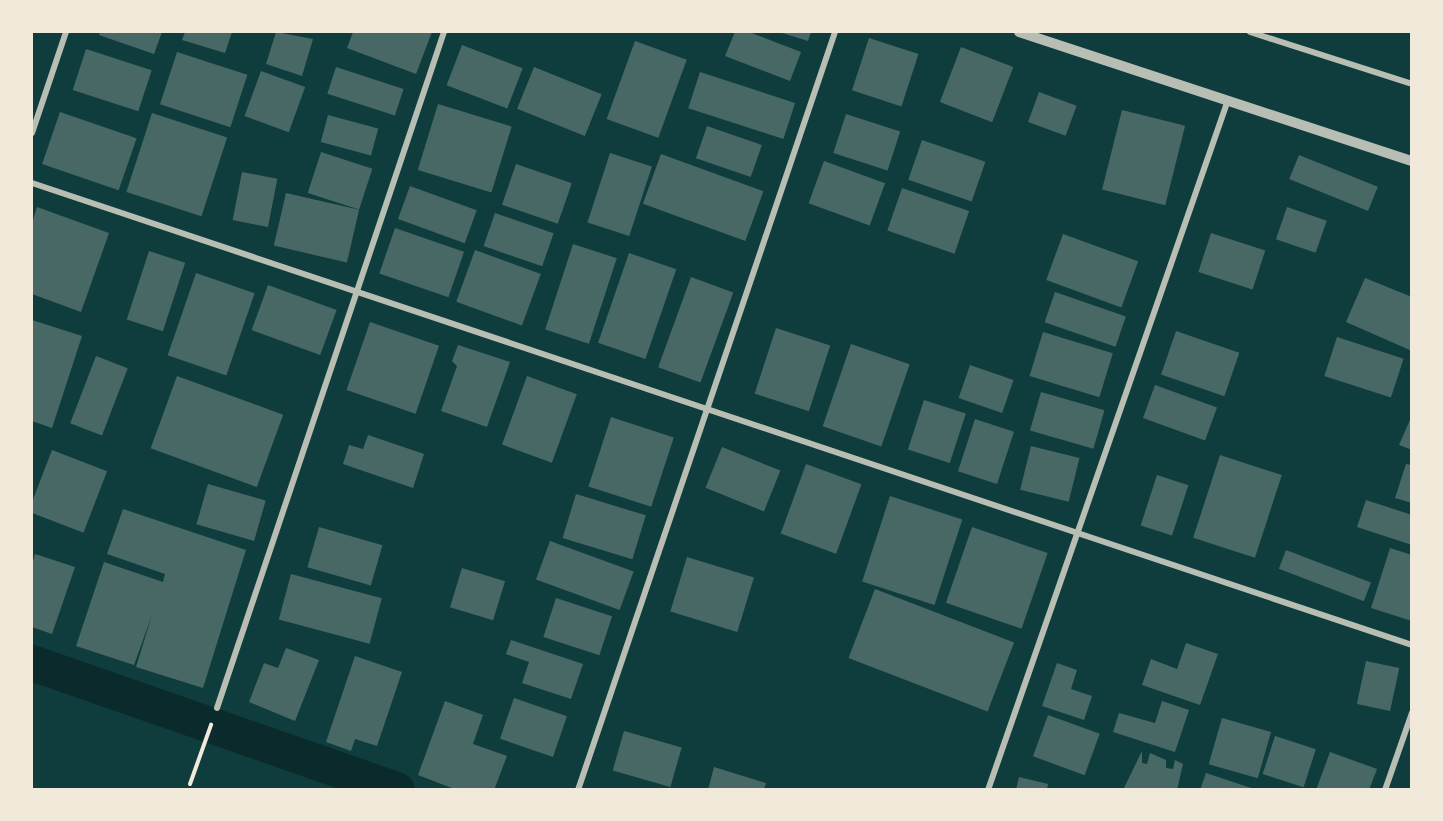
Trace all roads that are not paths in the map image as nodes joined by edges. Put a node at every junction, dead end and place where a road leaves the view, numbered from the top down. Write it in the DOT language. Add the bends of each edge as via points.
graph roads {
  1 [pos="66,32"];
  2 [pos="444,32"];
  3 [pos="835,32"];
  4 [pos="1019,32"];
  5 [pos="1250,32"];
  6 [pos="1412,84"];
  7 [pos="1228,100"];
  8 [pos="32,133"];
  9 [pos="1412,161"];
  10 [pos="32,183"];
  11 [pos="356,292"];
  12 [pos="706,409"];
  13 [pos="1077,534"];
  14 [pos="1412,645"];
  15 [pos="217,708"];
  16 [pos="1412,713"];
  17 [pos="578,789"];
  18 [pos="988,789"];
  19 [pos="1385,789"];
  1 -- 8 [label="street"];
  2 -- 11 [label="street"];
  3 -- 12 [label="street"];
  4 -- 7 [label="street"];
  5 -- 6 [label="street"];
  7 -- 9 [label="street"];
  7 -- 13 [label="street"];
  10 -- 11 [label="street"];
  11 -- 12 [label="street"];
  11 -- 15 [label="street"];
  12 -- 13 [label="street"];
  12 -- 17 [label="street"];
  13 -- 14 [label="street"];
  13 -- 18 [label="street"];
  16 -- 19 [label="street"];
}
